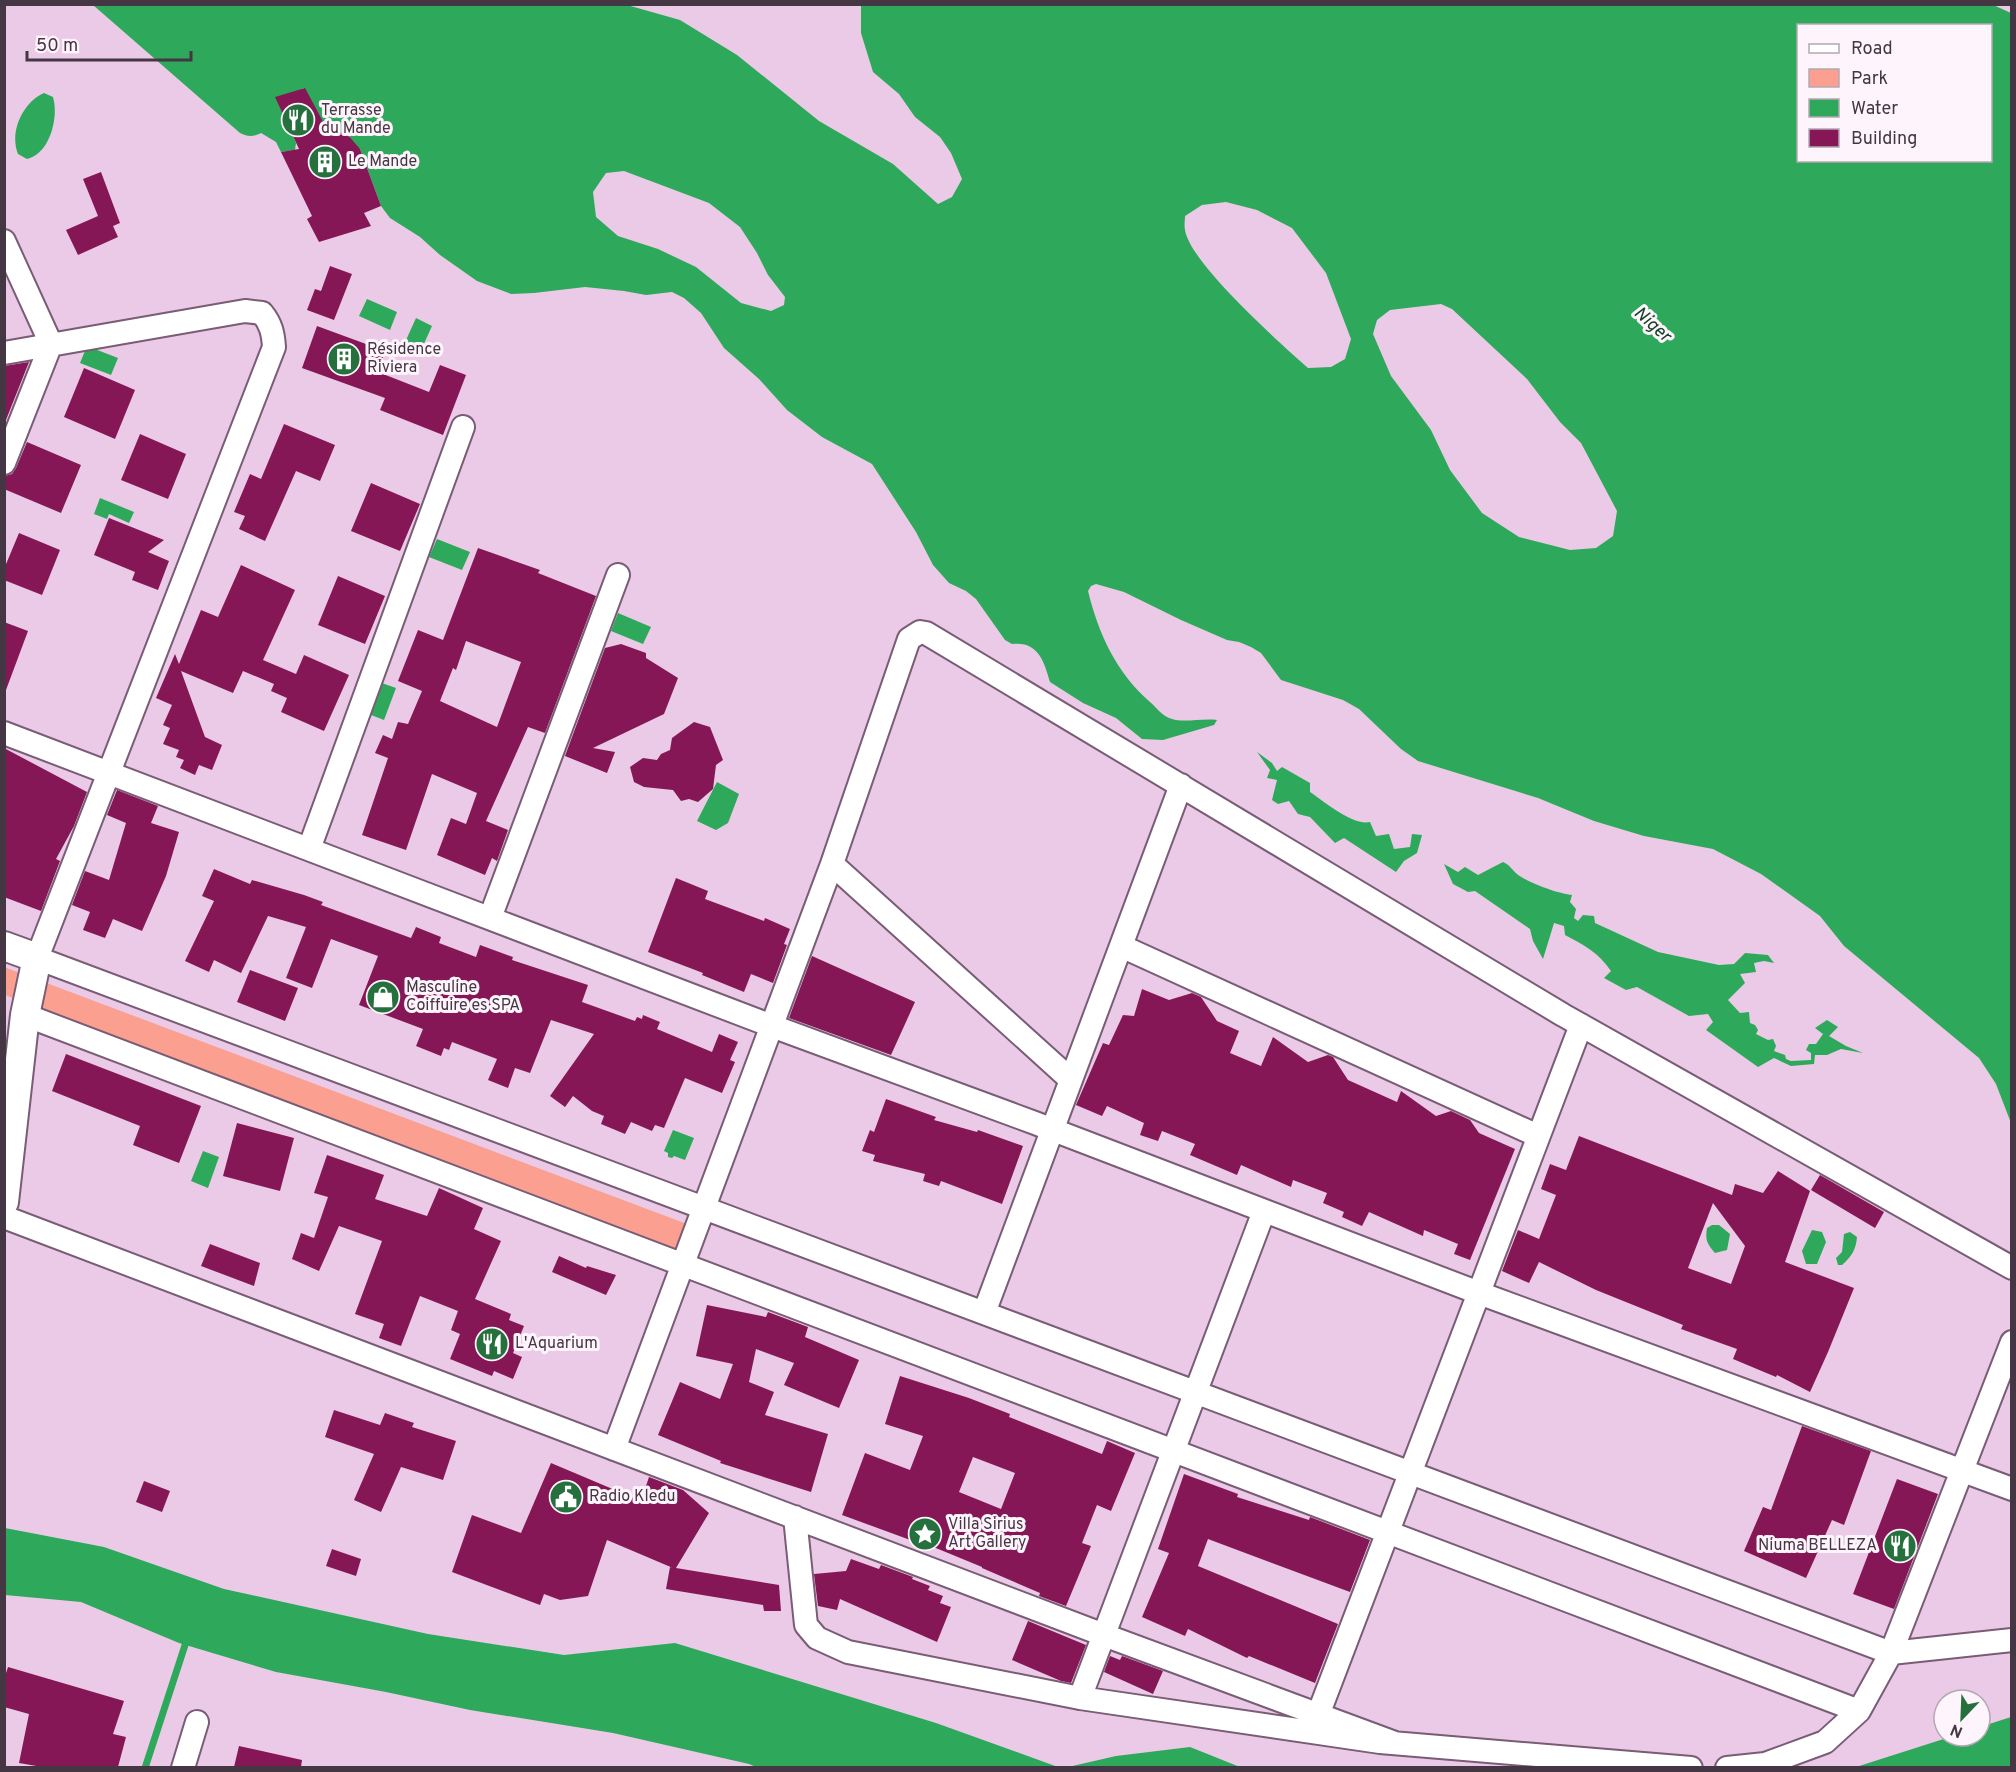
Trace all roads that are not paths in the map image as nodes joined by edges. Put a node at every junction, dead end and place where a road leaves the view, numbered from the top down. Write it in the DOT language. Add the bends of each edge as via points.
graph roads {
  1 [pos="4,241"];
  2 [pos="51,344"];
  3 [pos="4,353"];
  4 [pos="463,427"];
  5 [pos="4,463"];
  6 [pos="618,575"];
  7 [pos="4,733"];
  8 [pos="109,773"];
  9 [pos="1181,784"];
  10 [pos="309,849"];
  11 [pos="832,864"];
  12 [pos="490,918"];
  13 [pos="4,946"];
  14 [pos="1121,946"];
  15 [pos="37,958"];
  16 [pos="15,1011"];
  17 [pos="1581,1025"];
  18 [pos="771,1026"];
  19 [pos="1071,1080"];
  20 [pos="1052,1130"];
  21 [pos="1538,1136"];
  22 [pos="4,1202"];
  23 [pos="704,1208"];
  24 [pos="1264,1211"];
  25 [pos="4,1217"];
  26 [pos="683,1264"];
  27 [pos="2012,1268"];
  28 [pos="1479,1293"];
  29 [pos="984,1313"];
  30 [pos="2012,1342"];
  31 [pos="1196,1392"];
  32 [pos="614,1449"];
  33 [pos="1173,1451"];
  34 [pos="1962,1470"];
  35 [pos="1410,1473"];
  36 [pos="2012,1489"];
  37 [pos="795,1517"];
  38 [pos="1388,1532"];
  39 [pos="1104,1635"];
  40 [pos="2012,1640"];
  41 [pos="1891,1653"];
  42 [pos="1080,1698"];
  43 [pos="1859,1711"];
  44 [pos="1318,1715"];
  45 [pos="197,1722"];
  46 [pos="1395,1743"];
  47 [pos="183,1767"];
  48 [pos="1691,1767"];
  49 [pos="1727,1767"];
  1 -- 2 [label="street"];
  2 -- 3 [label="street"];
  2 -- 5 [label="street"];
  2 -- 8 [label="street" via="245,311 262,314 273,333 274,347"];
  4 -- 10 [label="street"];
  6 -- 12 [label="street"];
  7 -- 8 [label="street"];
  8 -- 10 [label="street"];
  8 -- 15 [label="street"];
  9 -- 11 [label="street" via="920,632 909,639"];
  9 -- 14 [label="street"];
  9 -- 17 [label="street"];
  10 -- 12 [label="street"];
  11 -- 18 [label="street"];
  11 -- 19 [label="street"];
  12 -- 18 [label="street"];
  13 -- 15 [label="street"];
  14 -- 19 [label="street"];
  14 -- 21 [label="street"];
  15 -- 16 [label="street"];
  15 -- 23 [label="street"];
  16 -- 22 [label="street"];
  16 -- 26 [label="street"];
  17 -- 21 [label="street"];
  17 -- 27 [label="street"];
  18 -- 20 [label="street"];
  18 -- 23 [label="street"];
  19 -- 20 [label="street"];
  20 -- 24 [label="street"];
  20 -- 29 [label="street"];
  21 -- 28 [label="street"];
  23 -- 26 [label="street"];
  23 -- 29 [label="street"];
  24 -- 28 [label="street"];
  24 -- 31 [label="street"];
  25 -- 32 [label="street"];
  26 -- 32 [label="street"];
  26 -- 33 [label="street"];
  28 -- 34 [label="street"];
  28 -- 35 [label="street"];
  29 -- 31 [label="street"];
  30 -- 34 [label="street"];
  31 -- 33 [label="street"];
  31 -- 35 [label="street"];
  32 -- 37 [label="street"];
  33 -- 38 [label="street"];
  33 -- 39 [label="street"];
  34 -- 36 [label="street"];
  34 -- 41 [label="street"];
  35 -- 38 [label="street"];
  35 -- 41 [label="street"];
  37 -- 39 [label="street"];
  37 -- 42 [label="street" via="806,1625 817,1638 848,1652"];
  38 -- 43 [label="street"];
  38 -- 44 [label="street"];
  39 -- 42 [label="street"];
  39 -- 44 [label="street"];
  40 -- 41 [label="street"];
  41 -- 43 [label="street"];
  42 -- 46 [label="street"];
  43 -- 49 [label="street" via="1825,1742 1765,1764"];
  44 -- 46 [label="street"];
  45 -- 47 [label="street"];
  46 -- 48 [label="street"];
}
